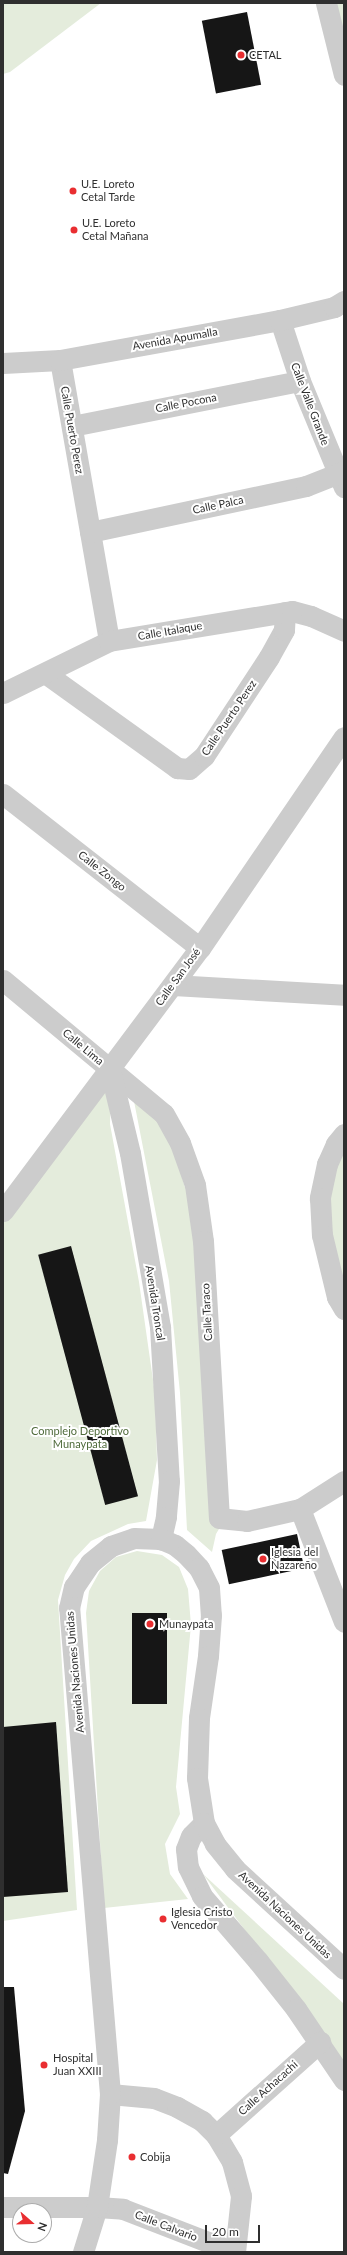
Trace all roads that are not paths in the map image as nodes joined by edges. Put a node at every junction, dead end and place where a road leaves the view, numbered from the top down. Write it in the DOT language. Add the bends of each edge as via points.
graph roads {
  1 [pos="326,3"];
  2 [pos="344,74"];
  3 [pos="344,301"];
  4 [pos="280,320"];
  5 [pos="60,360"];
  6 [pos="3,363"];
  7 [pos="300,381"];
  8 [pos="72,426"];
  9 [pos="342,478"];
  10 [pos="90,532"];
  11 [pos="285,612"];
  12 [pos="344,631"];
  13 [pos="108,641"];
  14 [pos="45,673"];
  15 [pos="3,693"];
  16 [pos="344,737"];
  17 [pos="3,794"];
  18 [pos="200,948"];
  19 [pos="3,980"];
  20 [pos="173,985"];
  21 [pos="344,995"];
  22 [pos="110,1070"];
  23 [pos="164,1114"];
  24 [pos="344,1134"];
  25 [pos="3,1211"];
  26 [pos="344,1309"];
  27 [pos="344,1481"];
  28 [pos="300,1509"];
  29 [pos="161,1539"];
  30 [pos="344,1622"];
  31 [pos="204,1823"];
  32 [pos="344,1969"];
  33 [pos="320,2042"];
  34 [pos="344,2080"];
  35 [pos="110,2094"];
  36 [pos="216,2135"];
  37 [pos="3,2207"];
  38 [pos="97,2207"];
  39 [pos="83,2252"];
  40 [pos="235,2252"];
  1 -- 2 [label="street"];
  3 -- 4 [label="street, Avenida Apumalla" via="334,307"];
  4 -- 5 [label="street, Avenida Apumalla"];
  4 -- 7 [label="street, Calle Valle Grande"];
  5 -- 6 [label="street, Avenida Apumalla"];
  5 -- 8 [label="street, Calle Puerto Perez"];
  7 -- 8 [label="street, Calle Pocona"];
  7 -- 9 [label="street, Calle Valle Grande"];
  8 -- 10 [label="street, Calle Puerto Perez"];
  9 -- 10 [label="street, Calle Palca"];
  10 -- 13 [label="street, Calle Puerto Perez"];
  11 -- 12 [label="street, Calle Italaque" via="292,611 311,616"];
  11 -- 13 [label="street, Calle Italaque"];
  11 -- 14 [label="street, Calle Puerto Perez" via="284,630 269,658 204,756 188,769 177,768"];
  13 -- 14 [label="street, Calle Italaque"];
  14 -- 15 [label="street, Calle Italaque"];
  16 -- 18 [label="street, Calle San José"];
  17 -- 18 [label="street, Calle Zongo"];
  18 -- 20 [label="street, Calle San José"];
  19 -- 22 [label="street, Calle Lima"];
  20 -- 21 [label="street"];
  20 -- 22 [label="street, Calle San José"];
  22 -- 23 [label="street, Calle Lima"];
  22 -- 25 [label="street, Calle San José"];
  22 -- 29 [label="street, Avenida Troncal" via="130,1153 160,1327 169,1481"];
  23 -- 28 [label="street, Calle Taraco" via="180,1143 195,1185 203,1241 219,1518 247,1521"];
  24 -- 26 [label="street" via="326,1164 320,1198 322,1235 337,1297"];
  27 -- 28 [label="street"];
  28 -- 30 [label="street"];
  29 -- 31 [label="street, Avenida Naciones Unidas" via="175,1545 186,1554 199,1568 209,1588 211,1615 200,1718 197,1778"];
  29 -- 35 [label="street, Avenida Naciones Unidas" via="134,1538 111,1546 90,1563 74,1587 69,1608"];
  31 -- 32 [label="street, Avenida Naciones Unidas" via="215,1844 235,1869"];
  31 -- 33 [label="street" via="190,1836 186,1849 188,1867 202,1896 258,1961"];
  33 -- 34 [label="street"];
  33 -- 36 [label="street, Calle Achacachi"];
  35 -- 36 [label="street" via="154,2098 202,2121"];
  35 -- 38 [label="street, Avenida Naciones Unidas" via="107,2140"];
  36 -- 40 [label="street" via="232,2162 241,2196"];
  37 -- 38 [label="street, Calle Calvario"];
  38 -- 39 [label="street, Avenida Naciones Unidas"];
  38 -- 40 [label="street, Calle Calvario" via="122,2209"];
}
